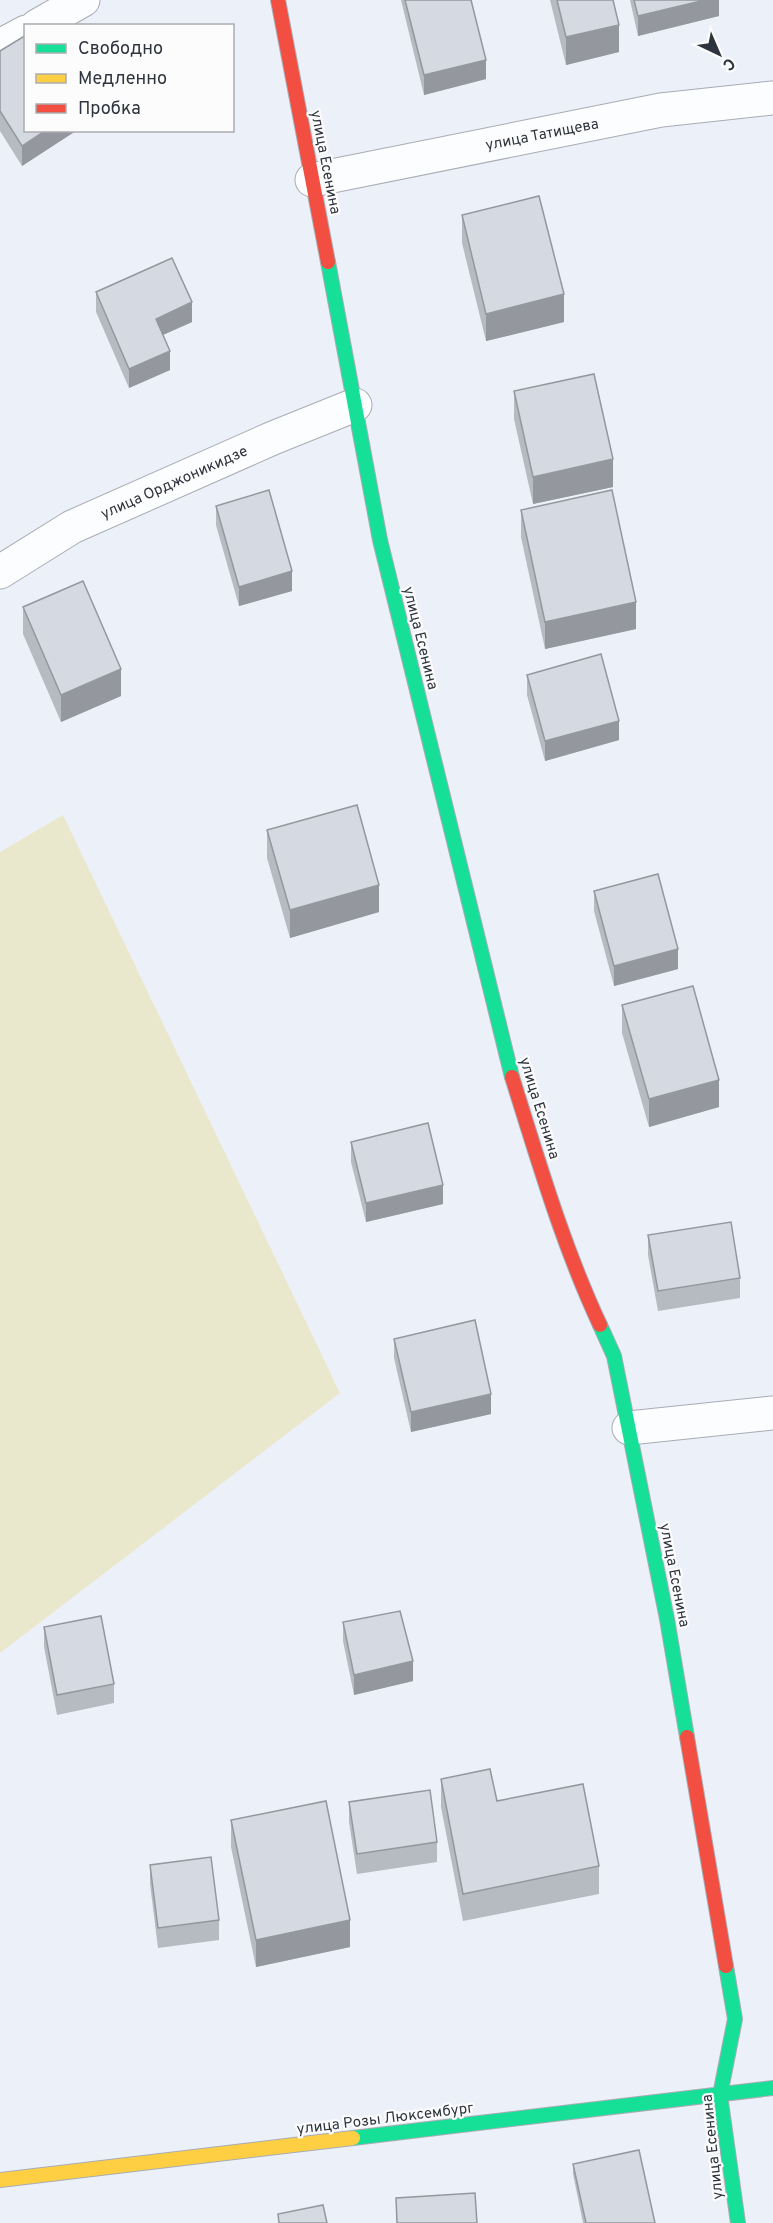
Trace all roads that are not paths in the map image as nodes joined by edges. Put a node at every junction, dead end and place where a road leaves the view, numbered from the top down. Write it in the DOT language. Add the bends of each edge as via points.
graph roads {
  1 [pos="83,0"];
  2 [pos="278,0"];
  3 [pos="41,24"];
  4 [pos="24,33"];
  5 [pos="0,46"];
  6 [pos="773,98"];
  7 [pos="312,180"];
  8 [pos="355,405"];
  9 [pos="0,572"];
  10 [pos="773,1413"];
  11 [pos="629,1428"];
  12 [pos="773,2088"];
  13 [pos="720,2095"];
  14 [pos="0,2180"];
  15 [pos="738,2223"];
  1 -- 3 [label="street"];
  2 -- 7 [label="street, улица Есенина"];
  4 -- 5 [label="street"];
  6 -- 7 [label="street, улица Татищева" via="661,110"];
  7 -- 8 [label="street, улица Есенина"];
  8 -- 9 [label="street, улица Орджоникидзе" via="72,527"];
  8 -- 11 [label="street, улица Есенина" via="380,540 509,1068 582,1285 614,1356"];
  10 -- 11 [label="street"];
  11 -- 13 [label="street, улица Есенина" via="667,1619 735,2019"];
  12 -- 13 [label="street, улица Розы Люксембург"];
  13 -- 14 [label="street, улица Розы Люксембург"];
  13 -- 15 [label="street, улица Есенина"];
}
